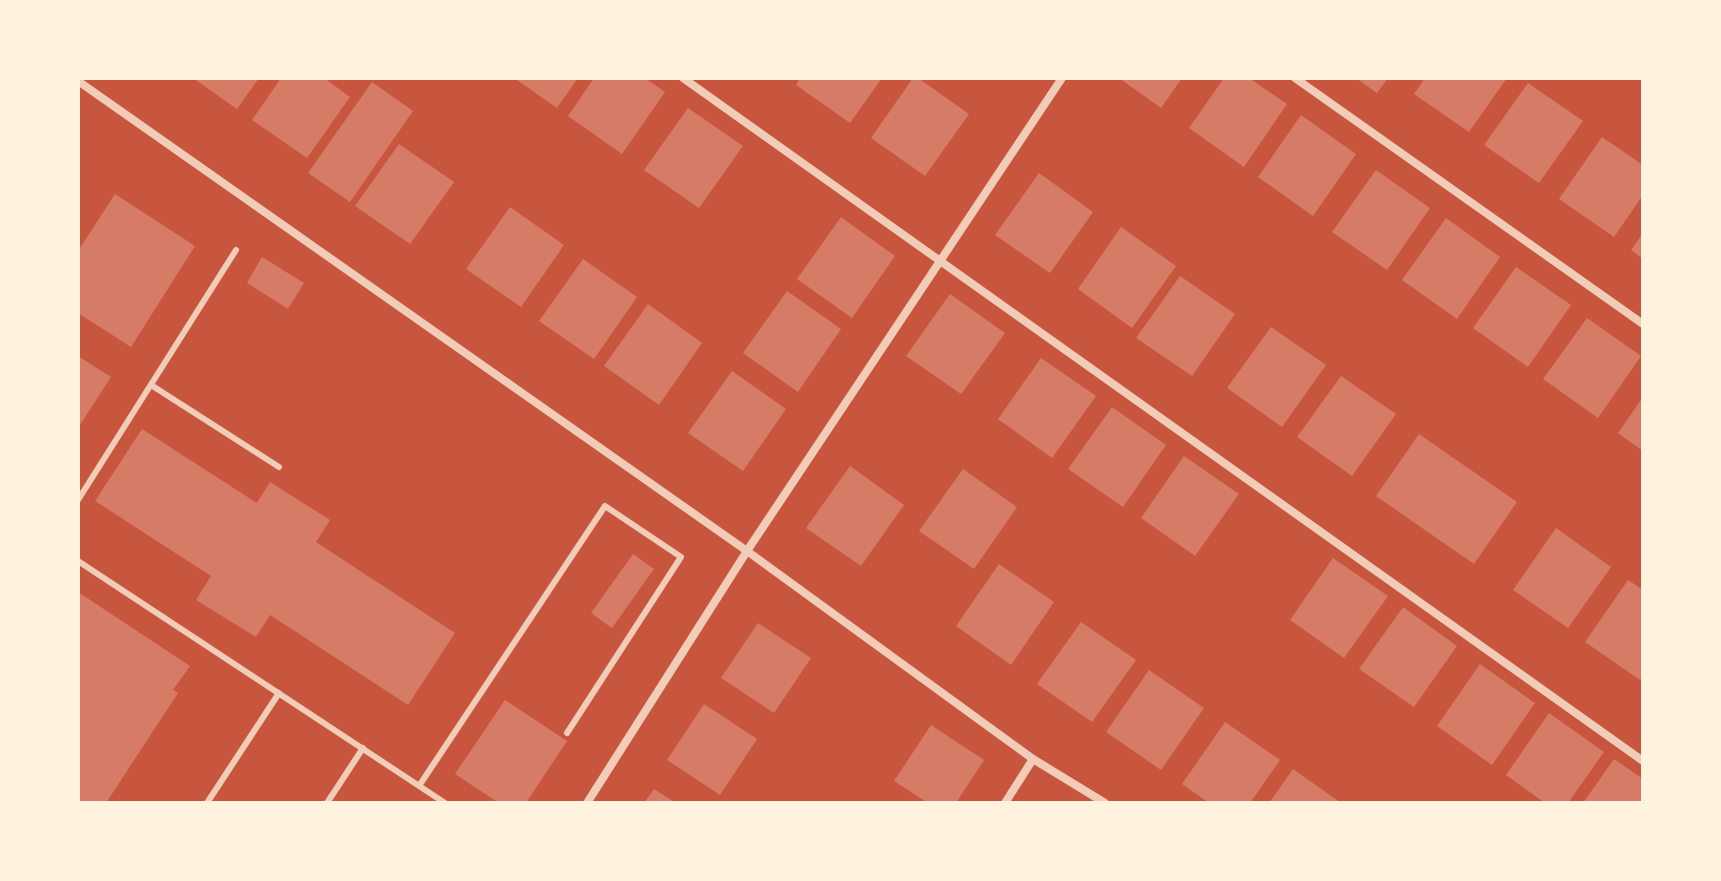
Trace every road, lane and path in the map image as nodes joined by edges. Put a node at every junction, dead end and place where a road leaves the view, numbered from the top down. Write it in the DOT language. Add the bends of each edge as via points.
graph roads {
  1 [pos="683,78"];
  2 [pos="1062,78"];
  3 [pos="1295,78"];
  4 [pos="78,81"];
  5 [pos="236,250"];
  6 [pos="940,261"];
  7 [pos="1643,324"];
  8 [pos="151,385"];
  9 [pos="279,467"];
  10 [pos="78,500"];
  11 [pos="747,551"];
  12 [pos="78,561"];
  13 [pos="279,693"];
  14 [pos="567,733"];
  15 [pos="363,748"];
  16 [pos="1033,759"];
  17 [pos="1643,761"];
  18 [pos="419,786"];
  19 [pos="207,803"];
  20 [pos="327,803"];
  21 [pos="445,803"];
  22 [pos="587,803"];
  23 [pos="1005,803"];
  24 [pos="1105,803"];
  1 -- 6 [label="street"];
  2 -- 6 [label="street"];
  3 -- 7 [label="street"];
  4 -- 11 [label="street"];
  5 -- 8 [label="lane"];
  6 -- 11 [label="street"];
  6 -- 17 [label="street"];
  8 -- 9 [label="lane"];
  8 -- 10 [label="lane"];
  11 -- 16 [label="street"];
  11 -- 22 [label="street"];
  12 -- 13 [label="lane"];
  13 -- 15 [label="lane"];
  13 -- 19 [label="lane"];
  14 -- 18 [label="lane" via="681,557 605,506"];
  15 -- 18 [label="lane"];
  15 -- 20 [label="lane"];
  16 -- 23 [label="street"];
  16 -- 24 [label="street"];
  18 -- 21 [label="lane"];
}
